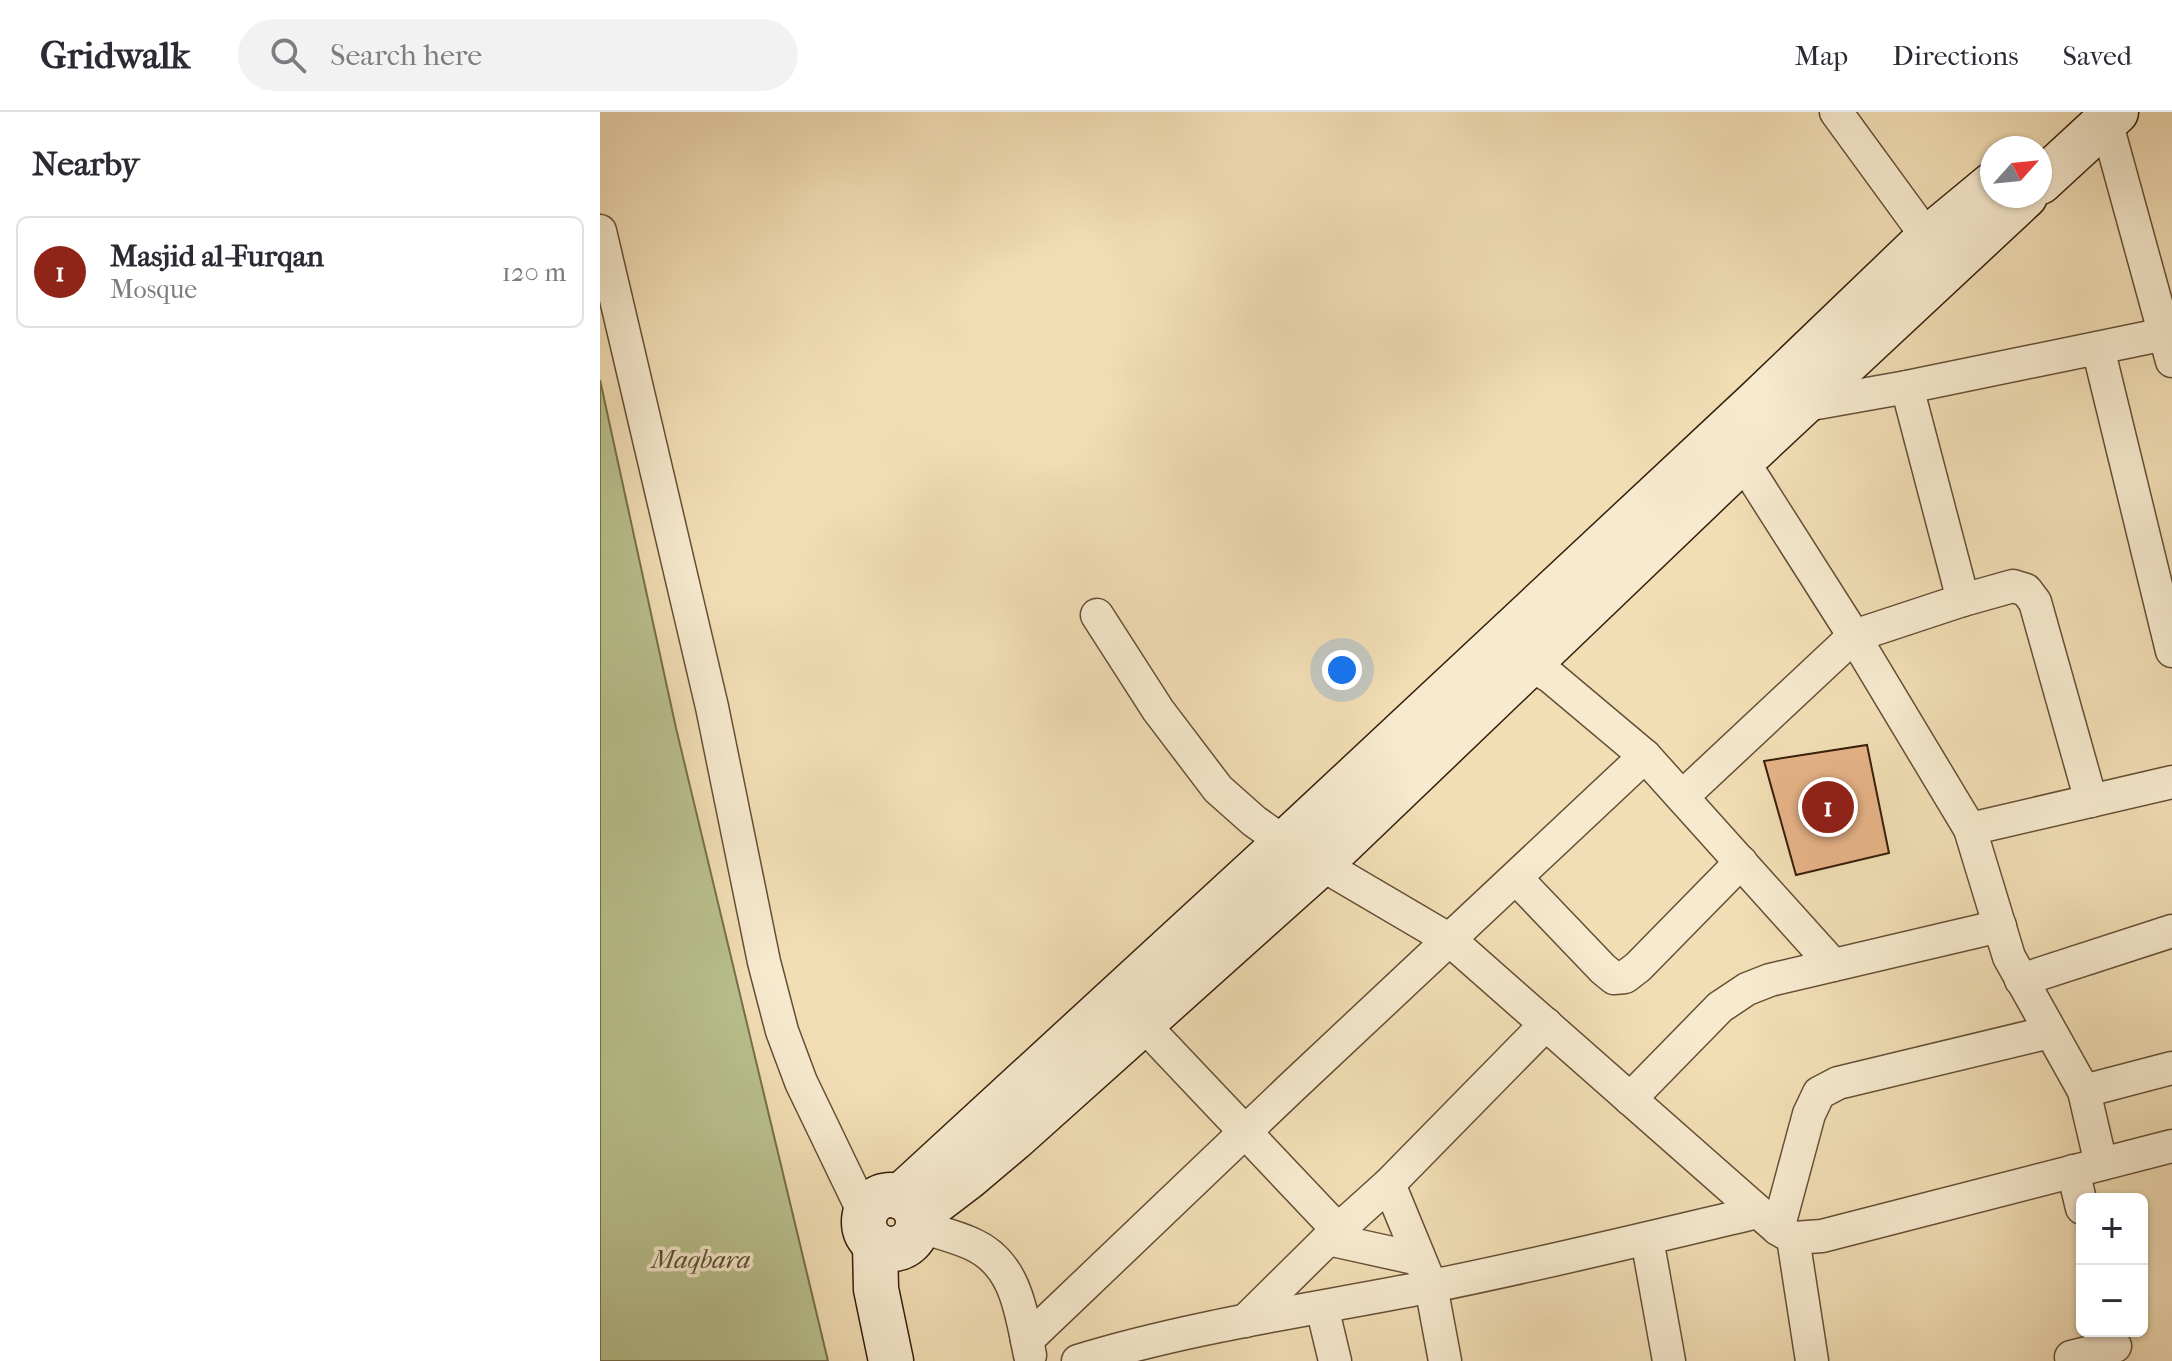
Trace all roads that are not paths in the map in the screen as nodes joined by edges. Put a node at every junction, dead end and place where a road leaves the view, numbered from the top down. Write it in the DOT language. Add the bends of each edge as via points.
graph roads {
  1 [pos="1836,112"];
  2 [pos="2099,114"];
  3 [pos="2052,138"];
  4 [pos="2052,168"];
  5 [pos="1980,195"];
  6 [pos="2012,208"];
  7 [pos="600,231"];
  8 [pos="1928,238"];
  9 [pos="2168,347"];
  10 [pos="2098,348"];
  11 [pos="1907,387"];
  12 [pos="1800,406"];
  13 [pos="1742,460"];
  14 [pos="1963,600"];
  15 [pos="1097,615"];
  16 [pos="1854,636"];
  17 [pos="2172,651"];
  18 [pos="1529,664"];
  19 [pos="1645,756"];
  20 [pos="2172,782"];
  21 [pos="1682,797"];
  22 [pos="2091,801"];
  23 [pos="1970,829"];
  24 [pos="1302,853"];
  25 [pos="1741,862"];
  26 [pos="1516,878"];
  27 [pos="2000,926"];
  28 [pos="2172,931"];
  29 [pos="1450,940"];
  30 [pos="1833,965"];
  31 [pos="2021,980"];
  32 [pos="1142,1023"];
  33 [pos="1546,1024"];
  34 [pos="2050,1032"];
  35 [pos="2172,1068"];
  36 [pos="2084,1091"];
  37 [pos="1630,1099"];
  38 [pos="1245,1131"];
  39 [pos="2172,1146"];
  40 [pos="2087,1168"];
  41 [pos="1389,1184"];
  42 [pos="2084,1193"];
  43 [pos="895,1219"];
  44 [pos="1776,1226"];
  45 [pos="1333,1234"];
  46 [pos="1647,1239"];
  47 [pos="1425,1272"];
  48 [pos="1322,1307"];
  49 [pos="1245,1321"];
  50 [pos="2115,1346"];
  51 [pos="1029,1350"];
  52 [pos="2066,1360"];
  53 [pos="891,1361"];
  54 [pos="1078,1361"];
  55 [pos="1335,1361"];
  56 [pos="1445,1361"];
  57 [pos="1669,1361"];
  58 [pos="1812,1361"];
  1 -- 8 [label="street"];
  2 -- 3 [label="main road"];
  2 -- 4 [label="main road"];
  2 -- 9 [label="street"];
  5 -- 8 [label="main road"];
  6 -- 12 [label="main road"];
  7 -- 43 [label="street" via="782,1031 801,1082"];
  8 -- 24 [label="main road"];
  9 -- 10 [label="street"];
  10 -- 11 [label="street"];
  10 -- 17 [label="street"];
  11 -- 12 [label="street"];
  11 -- 14 [label="street"];
  12 -- 13 [label="main road"];
  13 -- 16 [label="street"];
  13 -- 18 [label="main road"];
  14 -- 16 [label="street"];
  14 -- 22 [label="street" via="2013,586 2026,590 2035,602"];
  15 -- 24 [label="street" via="1158,710 1218,789"];
  16 -- 21 [label="street"];
  16 -- 23 [label="street"];
  18 -- 19 [label="street"];
  18 -- 24 [label="main road"];
  19 -- 21 [label="street"];
  19 -- 26 [label="street"];
  20 -- 22 [label="street"];
  21 -- 25 [label="street"];
  22 -- 23 [label="street"];
  23 -- 27 [label="street"];
  24 -- 29 [label="street"];
  24 -- 32 [label="main road"];
  24 -- 43 [label="main road"];
  25 -- 26 [label="street" via="1638,967 1614,978"];
  25 -- 30 [label="street"];
  26 -- 29 [label="street"];
  27 -- 30 [label="street"];
  27 -- 31 [label="street"];
  28 -- 31 [label="street"];
  29 -- 33 [label="street"];
  29 -- 38 [label="street"];
  30 -- 37 [label="street" via="1747,989 1720,1007"];
  31 -- 34 [label="street"];
  32 -- 38 [label="street"];
  32 -- 43 [label="main road" via="990,1158"];
  33 -- 37 [label="street"];
  33 -- 41 [label="street"];
  34 -- 36 [label="street"];
  34 -- 44 [label="street" via="1838,1083 1819,1093"];
  35 -- 36 [label="street"];
  36 -- 40 [label="street"];
  37 -- 44 [label="street"];
  38 -- 45 [label="street"];
  38 -- 51 [label="street"];
  39 -- 40 [label="street"];
  40 -- 42 [label="street"];
  40 -- 44 [label="street" via="1822,1236"];
  41 -- 45 [label="street"];
  41 -- 47 [label="street"];
  43 -- 51 [label="street" via="971,1243 999,1263 1014,1287"];
  43 -- 53 [label="main road" via="876,1289"];
  44 -- 46 [label="street"];
  44 -- 58 [label="street"];
  45 -- 47 [label="street"];
  45 -- 49 [label="street"];
  46 -- 47 [label="street"];
  46 -- 57 [label="street"];
  47 -- 48 [label="street"];
  47 -- 56 [label="street"];
  48 -- 49 [label="street"];
  48 -- 55 [label="street"];
  49 -- 54 [label="street"];
  50 -- 52 [label="street"];
}
